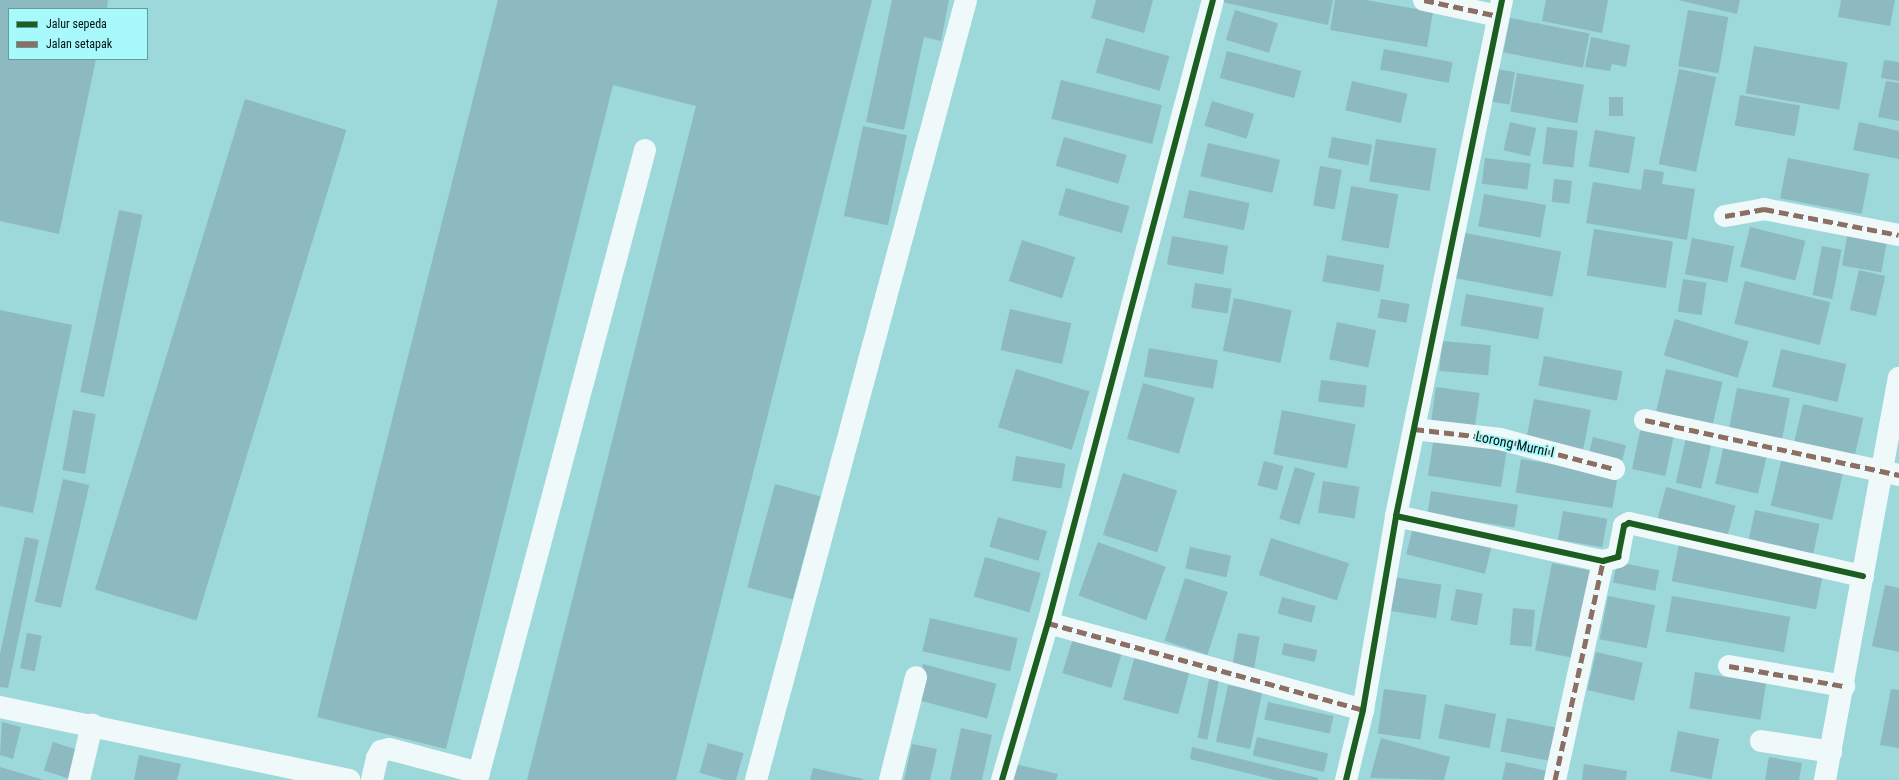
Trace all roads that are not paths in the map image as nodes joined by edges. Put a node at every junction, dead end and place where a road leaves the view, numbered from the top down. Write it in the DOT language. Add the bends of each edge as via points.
graph roads {
  1 [pos="966,0"];
  2 [pos="1213,0"];
  3 [pos="1424,0"];
  4 [pos="1500,8"];
  5 [pos="645,150"];
  6 [pos="1725,216"];
  7 [pos="1899,235"];
  8 [pos="1899,378"];
  9 [pos="1645,420"];
  10 [pos="1414,429"];
  11 [pos="1614,469"];
  12 [pos="1890,473"];
  13 [pos="1396,516"];
  14 [pos="1603,562"];
  15 [pos="1863,576"];
  16 [pos="1048,623"];
  17 [pos="1729,666"];
  18 [pos="916,677"];
  19 [pos="1844,686"];
  20 [pos="0,707"];
  21 [pos="1363,710"];
  22 [pos="92,725"];
  23 [pos="1761,741"];
  24 [pos="1831,752"];
  25 [pos="478,776"];
  26 [pos="79,780"];
  27 [pos="349,780"];
  28 [pos="372,780"];
  29 [pos="756,780"];
  30 [pos="890,780"];
  31 [pos="1002,780"];
  32 [pos="1346,780"];
  33 [pos="1555,780"];
  34 [pos="1825,780"];
  1 -- 29 [label="street"];
  2 -- 16 [label="street"];
  3 -- 4 [label="street"];
  4 -- 10 [label="street"];
  5 -- 25 [label="street"];
  6 -- 7 [label="street" via="1764,209"];
  8 -- 12 [label="street"];
  9 -- 12 [label="street"];
  10 -- 11 [label="street, Lorong Murni I" via="1513,442"];
  10 -- 13 [label="street"];
  12 -- 15 [label="street"];
  13 -- 14 [label="street"];
  13 -- 21 [label="street"];
  14 -- 15 [label="street" via="1618,557 1624,526 1629,523"];
  14 -- 33 [label="street"];
  15 -- 19 [label="street"];
  16 -- 21 [label="street"];
  16 -- 31 [label="street"];
  17 -- 19 [label="street"];
  18 -- 30 [label="street"];
  19 -- 24 [label="street"];
  20 -- 22 [label="street"];
  21 -- 32 [label="street"];
  22 -- 26 [label="street"];
  22 -- 27 [label="street"];
  23 -- 24 [label="street"];
  24 -- 34 [label="street"];
  25 -- 28 [label="street" via="389,749 381,750"];
}
